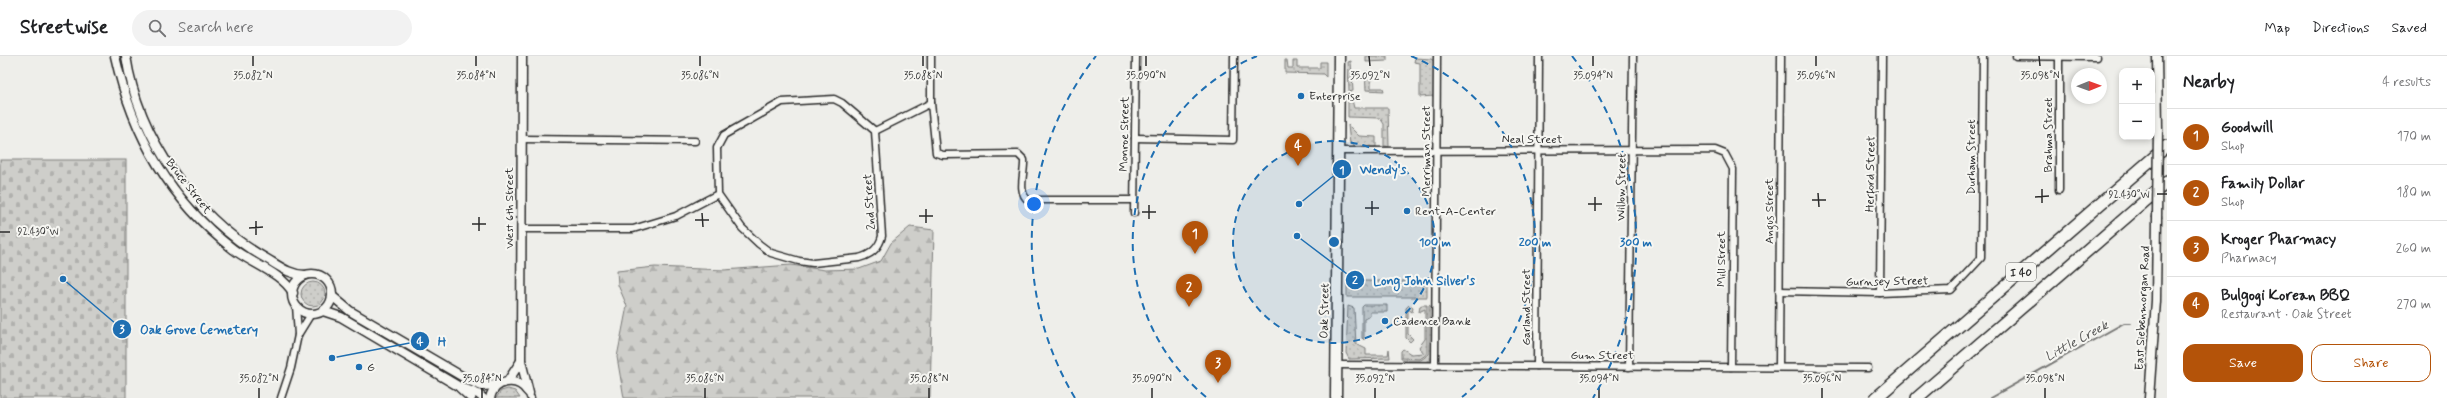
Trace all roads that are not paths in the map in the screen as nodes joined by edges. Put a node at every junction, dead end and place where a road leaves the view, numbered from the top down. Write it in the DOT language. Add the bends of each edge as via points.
graph roads {
  1 [pos="115,56"];
  2 [pos="126,56"];
  3 [pos="522,56"];
  4 [pos="931,56"];
  5 [pos="1136,56"];
  6 [pos="1234,56"];
  7 [pos="1339,56"];
  8 [pos="1438,56"];
  9 [pos="1539,56"];
  10 [pos="1633,56"];
  11 [pos="1781,56"];
  12 [pos="1882,56"];
  13 [pos="1983,56"];
  14 [pos="2016,56"];
  15 [pos="2059,56"];
  16 [pos="2157,56"];
  17 [pos="2097,57"];
  18 [pos="132,86"];
  19 [pos="931,104"];
  20 [pos="138,130"];
  21 [pos="875,130"];
  22 [pos="1135,138"];
  23 [pos="522,139"];
  24 [pos="695,141"];
  25 [pos="2167,146"];
  26 [pos="1338,150"];
  27 [pos="1437,150"];
  28 [pos="1538,150"];
  29 [pos="1633,150"];
  30 [pos="163,154"];
  31 [pos="1725,154"];
  32 [pos="2167,182"];
  33 [pos="2059,190"];
  34 [pos="718,194"];
  35 [pos="1134,200"];
  36 [pos="1134,212"];
  37 [pos="521,229"];
  38 [pos="1982,258"];
  39 [pos="305,276"];
  40 [pos="1779,291"];
  41 [pos="293,293"];
  42 [pos="1880,293"];
  43 [pos="332,296"];
  44 [pos="296,305"];
  45 [pos="323,311"];
  46 [pos="311,314"];
  47 [pos="298,335"];
  48 [pos="521,361"];
  49 [pos="1336,365"];
  50 [pos="1435,366"];
  51 [pos="1537,366"];
  52 [pos="1629,366"];
  53 [pos="1731,367"];
  54 [pos="1778,367"];
  55 [pos="1868,368"];
  56 [pos="508,381"];
  57 [pos="498,385"];
  58 [pos="458,386"];
  59 [pos="530,397"];
  60 [pos="280,398"];
  61 [pos="471,398"];
  62 [pos="483,398"];
  63 [pos="490,398"];
  64 [pos="1336,398"];
  65 [pos="1876,398"];
  66 [pos="1917,398"];
  67 [pos="2149,398"];
  1 -- 20 [label="street, Bruce Street"];
  2 -- 18 [label="street, Bruce Street"];
  3 -- 23 [label="street, West 6th Street"];
  4 -- 19 [label="street"];
  5 -- 22 [label="street, Monroe Street"];
  6 -- 22 [label="street" via="1233,140"];
  7 -- 26 [label="highway, Oak Street"];
  8 -- 27 [label="street, Merriman Street"];
  9 -- 28 [label="street, Garland Street"];
  10 -- 29 [label="street, Willow Street"];
  11 -- 40 [label="street, Angus Street"];
  12 -- 42 [label="street, Herford Street"];
  13 -- 38 [label="street, Durham Street"];
  14 -- 15 [label="street"];
  15 -- 17 [label="street"];
  15 -- 33 [label="street, Brahma Street"];
  16 -- 67 [label="street, East Siebenmorgan Road, bridge" via="2156,301"];
  18 -- 20 [label="street" via="140,119"];
  18 -- 30 [label="street, Bruce Street" via="141,111"];
  19 -- 21 [label="street"];
  19 -- 35 [label="street" via="936,153 1018,154 1024,160 1022,189 1028,200"];
  20 -- 30 [label="street" via="146,132 158,154"];
  20 -- 41 [label="street, Bruce Street" via="167,181 205,225 242,256 285,282"];
  21 -- 34 [label="street" via="834,99 782,102 724,135 719,141"];
  21 -- 34 [label="street, 2nd Street" via="882,236 880,244 866,256 813,263 771,253 742,228"];
  22 -- 35 [label="street, Monroe Street"];
  23 -- 24 [label="street"];
  23 -- 37 [label="street, West 6th Street"];
  25 -- 65 [label="highway, I 40"];
  26 -- 27 [label="street, Neal Street"];
  26 -- 49 [label="highway, Oak Street"];
  27 -- 28 [label="street, Neal Street"];
  27 -- 50 [label="street, Merriman Street"];
  28 -- 29 [label="street, Neal Street"];
  28 -- 51 [label="street, Garland Street"];
  29 -- 31 [label="street, Neal Street" via="1715,150"];
  29 -- 52 [label="street, Willow Street"];
  30 -- 39 [label="street, Bruce Street" via="190,193 236,238 284,270"];
  31 -- 53 [label="street, Mill Street" via="1733,169"];
  32 -- 66 [label="highway, I 40"];
  34 -- 37 [label="street" via="676,216 633,228"];
  35 -- 36 [label="street, Monroe Street"];
  37 -- 48 [label="street, West 6th Street"];
  38 -- 42 [label="street, Gurnsey Street" via="1951,290"];
  39 -- 41 [label="street" via="298,281"];
  39 -- 43 [label="street" via="319,275 326,280 331,287"];
  40 -- 42 [label="street, Gurnsey Street"];
  40 -- 54 [label="street, Angus Street"];
  41 -- 44 [label="street"];
  43 -- 45 [label="street" via="329,305"];
  43 -- 57 [label="street" via="350,311 470,381 482,386"];
  44 -- 46 [label="street"];
  44 -- 47 [label="street"];
  45 -- 46 [label="street"];
  45 -- 58 [label="street" via="341,317"];
  46 -- 47 [label="street" via="304,330"];
  47 -- 60 [label="street" via="291,368"];
  48 -- 56 [label="street"];
  48 -- 59 [label="street, West 6th Street"];
  49 -- 50 [label="street, Gum Street"];
  49 -- 64 [label="highway, Oak Street"];
  50 -- 51 [label="street, Gum Street"];
  51 -- 52 [label="street, Gum Street"];
  52 -- 53 [label="street, Gum Street"];
  53 -- 54 [label="street, Gum Street"];
  54 -- 55 [label="street, Gum Street"];
  56 -- 57 [label="street"];
  56 -- 59 [label="street" via="520,384"];
  57 -- 63 [label="street"];
  58 -- 61 [label="street"];
  58 -- 62 [label="street" via="474,391"];
}
